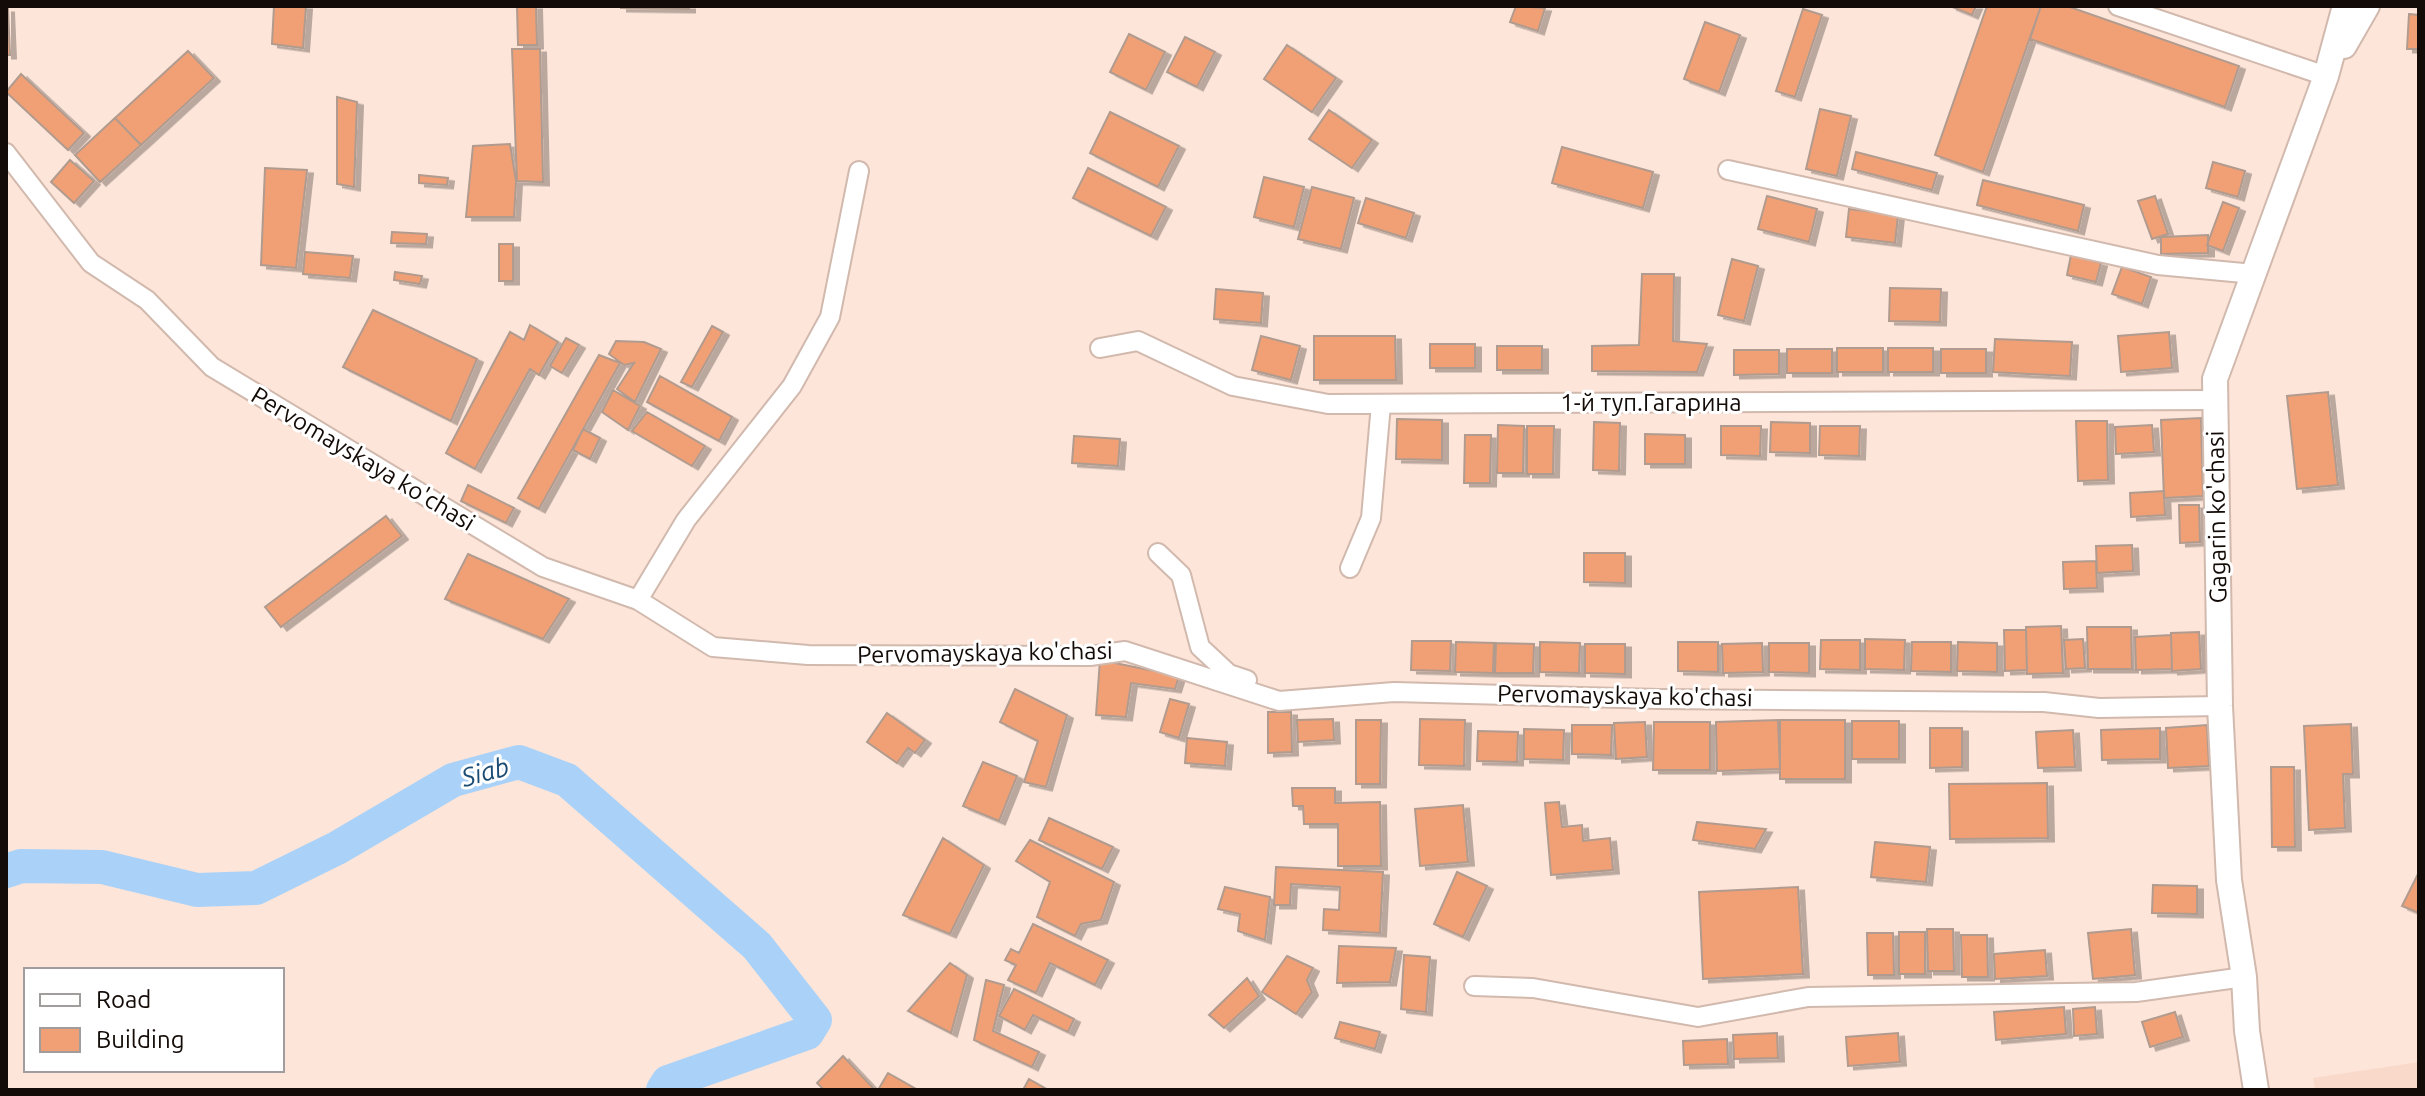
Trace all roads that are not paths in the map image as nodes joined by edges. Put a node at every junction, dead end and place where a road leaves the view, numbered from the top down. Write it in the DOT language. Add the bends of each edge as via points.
graph roads {
  1 [pos="2118,6"];
  2 [pos="2345,6"];
  3 [pos="2367,6"];
  4 [pos="2326,76"];
  5 [pos="6,153"];
  6 [pos="1728,170"];
  7 [pos="859,171"];
  8 [pos="2254,274"];
  9 [pos="1100,348"];
  10 [pos="2215,400"];
  11 [pos="1381,404"];
  12 [pos="1158,553"];
  13 [pos="1350,568"];
  14 [pos="638,600"];
  15 [pos="1394,692"];
  16 [pos="2220,706"];
  17 [pos="2244,977"];
  18 [pos="1474,986"];
  19 [pos="2256,1090"];
  1 -- 4 [label="street"];
  2 -- 4 [label="main road, Gagarin ko'chasi"];
  3 -- 4 [label="main road, Gagarin ko'chasi"];
  4 -- 8 [label="main road, Gagarin ko'chasi"];
  5 -- 14 [label="street, Pervomayskaya ko'chasi" via="91,263 147,300 212,367 543,567"];
  6 -- 8 [label="street" via="2158,265"];
  7 -- 14 [label="street" via="830,317 792,386 686,520"];
  8 -- 10 [label="main road, Gagarin ko'chasi" via="2215,379"];
  9 -- 11 [label="street, 1-й туп.Гагарина" via="1138,341 1233,386 1328,404"];
  10 -- 11 [label="street, 1-й туп.Гагарина"];
  10 -- 16 [label="main road, Gagarin ko'chasi"];
  11 -- 13 [label="street" via="1371,518"];
  12 -- 15 [label="street" via="1181,575 1200,647 1229,674 1279,691"];
  14 -- 15 [label="street, Pervomayskaya ko'chasi" via="713,647 808,655 1090,656 1125,651 1279,701"];
  15 -- 16 [label="street, Pervomayskaya ko'chasi" via="2044,702 2099,708"];
  16 -- 17 [label="main road, Gagarin ko'chasi" via="2229,880"];
  17 -- 18 [label="street" via="2136,992 1808,997 1698,1017 1533,988"];
  17 -- 19 [label="main road, Gagarin ko'chasi"];
}
